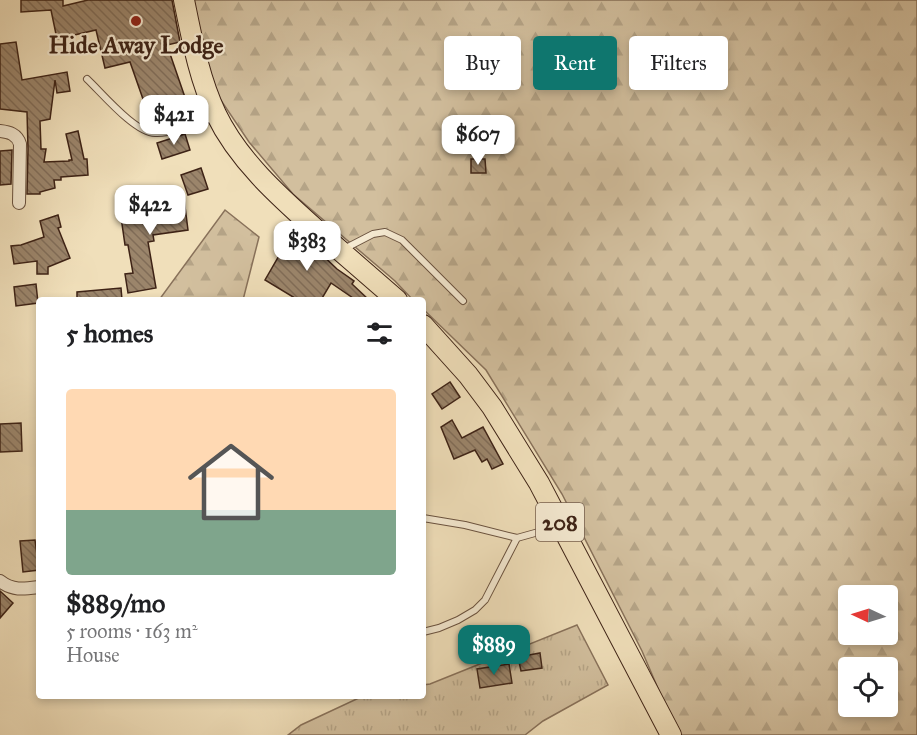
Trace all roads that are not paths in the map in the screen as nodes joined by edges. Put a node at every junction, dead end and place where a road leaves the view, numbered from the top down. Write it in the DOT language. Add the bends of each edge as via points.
graph roads {
  1 [pos="184,0"];
  2 [pos="87,79"];
  3 [pos="217,115"];
  4 [pos="0,131"];
  5 [pos="19,203"];
  6 [pos="340,250"];
  7 [pos="394,297"];
  8 [pos="463,301"];
  9 [pos="426,328"];
  10 [pos="426,518"];
  11 [pos="561,525"];
  12 [pos="516,538"];
  13 [pos="0,581"];
  14 [pos="36,587"];
  15 [pos="426,631"];
  16 [pos="671,735"];
  1 -- 3 [label="main road" via="197,60"];
  2 -- 3 [label="lane" via="144,131 154,134"];
  3 -- 6 [label="main road" via="253,168"];
  4 -- 5 [label="street" via="16,136 20,144"];
  6 -- 7 [label="main road"];
  6 -- 8 [label="lane" via="385,232 402,240"];
  9 -- 11 [label="main road, 208" via="492,408"];
  10 -- 12 [label="lane"];
  11 -- 12 [label="lane"];
  11 -- 16 [label="main road, 208"];
  12 -- 15 [label="lane" via="485,600 458,620"];
  13 -- 14 [label="street" via="14,589"];
}
